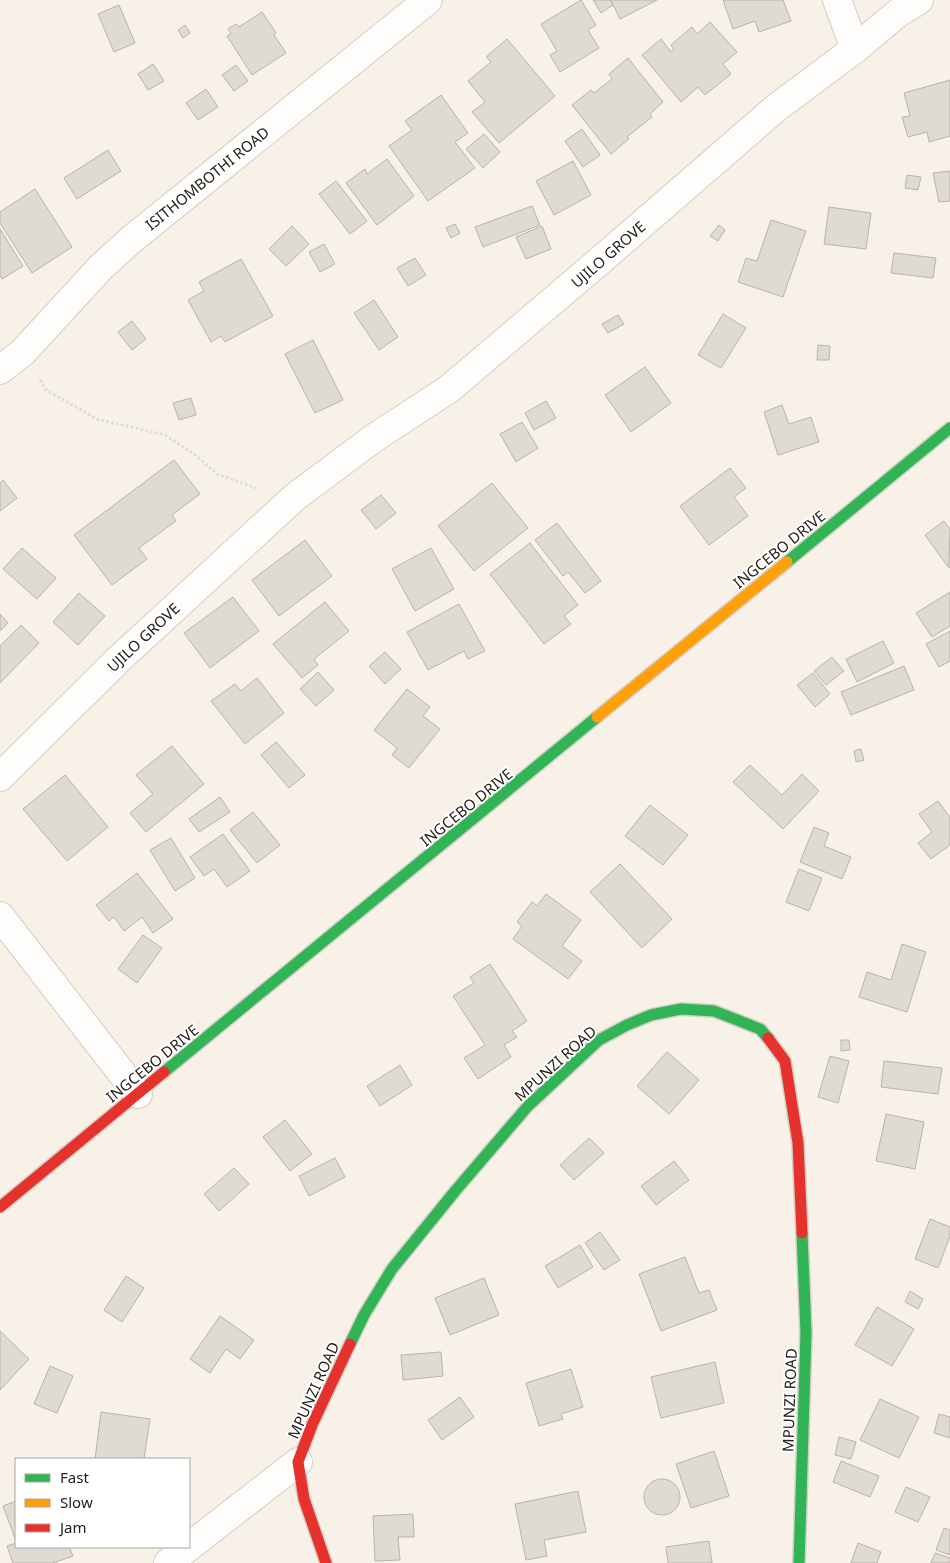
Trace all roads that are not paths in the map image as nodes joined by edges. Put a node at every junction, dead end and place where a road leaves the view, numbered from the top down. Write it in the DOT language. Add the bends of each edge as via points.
graph roads {
  1 [pos="428,0"];
  2 [pos="837,0"];
  3 [pos="919,0"];
  4 [pos="855,49"];
  5 [pos="0,370"];
  6 [pos="950,428"];
  7 [pos="0,777"];
  8 [pos="0,916"];
  9 [pos="138,1094"];
  10 [pos="0,1207"];
  11 [pos="298,1462"];
  12 [pos="190,1546"];
  13 [pos="187,1548"];
  14 [pos="168,1563"];
  15 [pos="326,1563"];
  16 [pos="799,1563"];
  1 -- 5 [label="street, ISITHOMBOTHI ROAD" via="132,238 23,352"];
  2 -- 4 [label="street"];
  3 -- 4 [label="street, UJILO GROVE"];
  4 -- 7 [label="street, UJILO GROVE" via="776,108 449,389 374,438 290,500 118,659"];
  6 -- 9 [label="street, INGCEBO DRIVE"];
  8 -- 9 [label="street"];
  9 -- 10 [label="street, INGCEBO DRIVE"];
  11 -- 12 [label="street"];
  11 -- 15 [label="street, MPUNZI ROAD" via="304,1499"];
  11 -- 16 [label="street, MPUNZI ROAD" via="364,1315 392,1269 528,1106 599,1040 627,1024 680,1009 714,1011 760,1029 774,1044 785,1061 792,1099 798,1143 806,1333"];
  13 -- 14 [label="street"];
}
